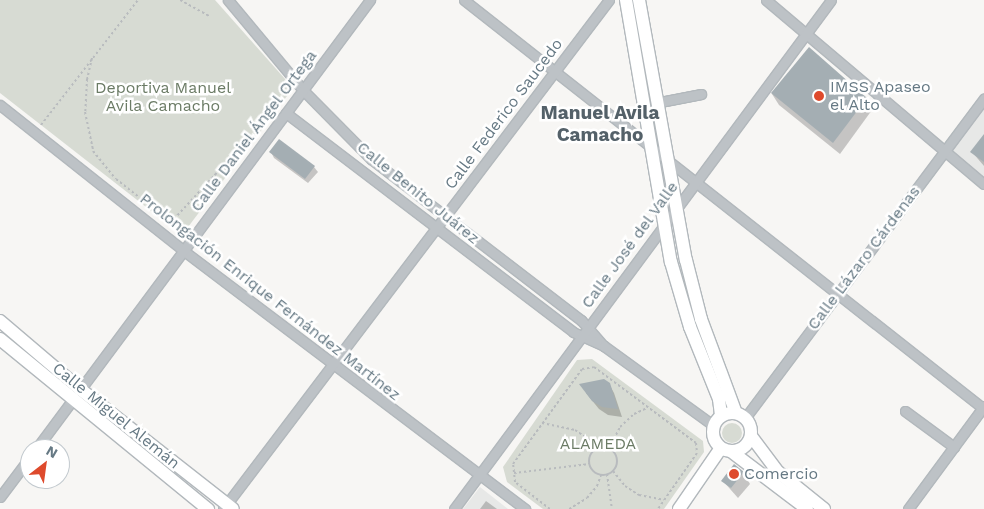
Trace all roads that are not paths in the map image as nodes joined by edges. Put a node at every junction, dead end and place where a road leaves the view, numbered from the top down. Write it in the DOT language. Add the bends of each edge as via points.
graph roads {
  1 [pos="228,0"];
  2 [pos="370,0"];
  3 [pos="464,0"];
  4 [pos="609,0"];
  5 [pos="626,0"];
  6 [pos="640,0"];
  7 [pos="766,0"];
  8 [pos="831,0"];
  9 [pos="807,34"];
  10 [pos="555,72"];
  11 [pos="303,90"];
  12 [pos="702,94"];
  13 [pos="984,98"];
  14 [pos="660,102"];
  15 [pos="1,108"];
  16 [pos="286,113"];
  17 [pos="654,149"];
  18 [pos="945,151"];
  19 [pos="671,162"];
  20 [pos="694,182"];
  21 [pos="984,184"];
  22 [pos="677,207"];
  23 [pos="445,215"];
  24 [pos="665,223"];
  25 [pos="436,227"];
  26 [pos="184,251"];
  27 [pos="837,294"];
  28 [pos="0,321"];
  29 [pos="590,326"];
  30 [pos="583,337"];
  31 [pos="0,339"];
  32 [pos="604,346"];
  33 [pos="332,365"];
  34 [pos="80,389"];
  35 [pos="72,400"];
  36 [pos="983,408"];
  37 [pos="905,411"];
  38 [pos="741,415"];
  39 [pos="717,421"];
  40 [pos="752,436"];
  41 [pos="43,439"];
  42 [pos="954,447"];
  43 [pos="727,450"];
  44 [pos="20,470"];
  45 [pos="480,476"];
  46 [pos="775,476"];
  47 [pos="0,497"];
  48 [pos="227,507"];
  49 [pos="208,509"];
  50 [pos="454,509"];
  51 [pos="525,509"];
  52 [pos="679,509"];
  53 [pos="807,509"];
  54 [pos="824,509"];
  55 [pos="908,509"];
  1 -- 11 [label="street, Calle Benito Juárez"];
  2 -- 11 [label="street, Calle Daniel Ángel Ortega"];
  3 -- 10 [label="street"];
  4 -- 10 [label="street, Calle Federico Saucedo"];
  5 -- 17 [label="street"];
  6 -- 14 [label="street"];
  7 -- 9 [label="street"];
  8 -- 9 [label="street, Calle José del Valle"];
  9 -- 18 [label="street"];
  9 -- 20 [label="street, Calle José del Valle"];
  10 -- 17 [label="street"];
  10 -- 23 [label="street, Calle Federico Saucedo"];
  11 -- 16 [label="street, Calle Daniel Ángel Ortega"];
  11 -- 23 [label="street, Calle Benito Juárez" via="371,158"];
  12 -- 14 [label="street"];
  13 -- 18 [label="street, Calle Lázaro Cárdenas"];
  14 -- 19 [label="street"];
  15 -- 26 [label="street, Prolongación Enrique Fernández Martínez"];
  16 -- 25 [label="street, Calle Benito Juárez"];
  16 -- 26 [label="street, Calle Daniel Ángel Ortega"];
  17 -- 19 [label="street"];
  17 -- 24 [label="street"];
  18 -- 21 [label="street"];
  18 -- 27 [label="street, Calle Lázaro Cárdenas"];
  19 -- 20 [label="street"];
  19 -- 22 [label="street"];
  20 -- 22 [label="street, Calle José del Valle"];
  20 -- 27 [label="street"];
  22 -- 24 [label="street, Calle José del Valle"];
  22 -- 38 [label="street" via="701,319"];
  23 -- 25 [label="street, Calle Federico Saucedo"];
  23 -- 29 [label="street, Calle Benito Juárez"];
  24 -- 29 [label="street, Calle José del Valle"];
  24 -- 39 [label="street" via="671,262 690,327 719,399"];
  25 -- 30 [label="street, Calle Benito Juárez"];
  25 -- 33 [label="street, Calle Federico Saucedo"];
  26 -- 33 [label="street, Prolongación Enrique Fernández Martínez"];
  26 -- 34 [label="street, Calle Daniel Ángel Ortega"];
  27 -- 36 [label="street"];
  27 -- 38 [label="street, Calle Lázaro Cárdenas"];
  28 -- 34 [label="street, Calle Miguel Alemán"];
  29 -- 30 [label="street, Calle José del Valle"];
  29 -- 32 [label="street, Calle Benito Juárez"];
  30 -- 32 [label="street, Calle Benito Juárez"];
  30 -- 45 [label="street, Calle José del Valle"];
  31 -- 35 [label="street, Calle Miguel Alemán"];
  32 -- 39 [label="street, Calle Benito Juárez"];
  33 -- 45 [label="street, Prolongación Enrique Fernández Martínez"];
  33 -- 48 [label="street, Calle Federico Saucedo"];
  34 -- 35 [label="street, Calle Daniel Ángel Ortega"];
  34 -- 48 [label="street, Calle Miguel Alemán"];
  35 -- 41 [label="street, Calle Daniel Ángel Ortega"];
  35 -- 49 [label="street, Calle Miguel Alemán"];
  36 -- 42 [label="street"];
  37 -- 42 [label="street"];
  38 -- 39 [label="street"];
  38 -- 40 [label="street"];
  39 -- 43 [label="street" via="714,438"];
  40 -- 43 [label="street" via="745,448"];
  40 -- 46 [label="street"];
  42 -- 55 [label="street"];
  43 -- 46 [label="street"];
  43 -- 52 [label="street"];
  44 -- 47 [label="street"];
  45 -- 50 [label="street, Calle José del Valle"];
  45 -- 51 [label="street, Prolongación Enrique Fernández Martínez"];
  46 -- 53 [label="street"];
  46 -- 54 [label="street"];
}
